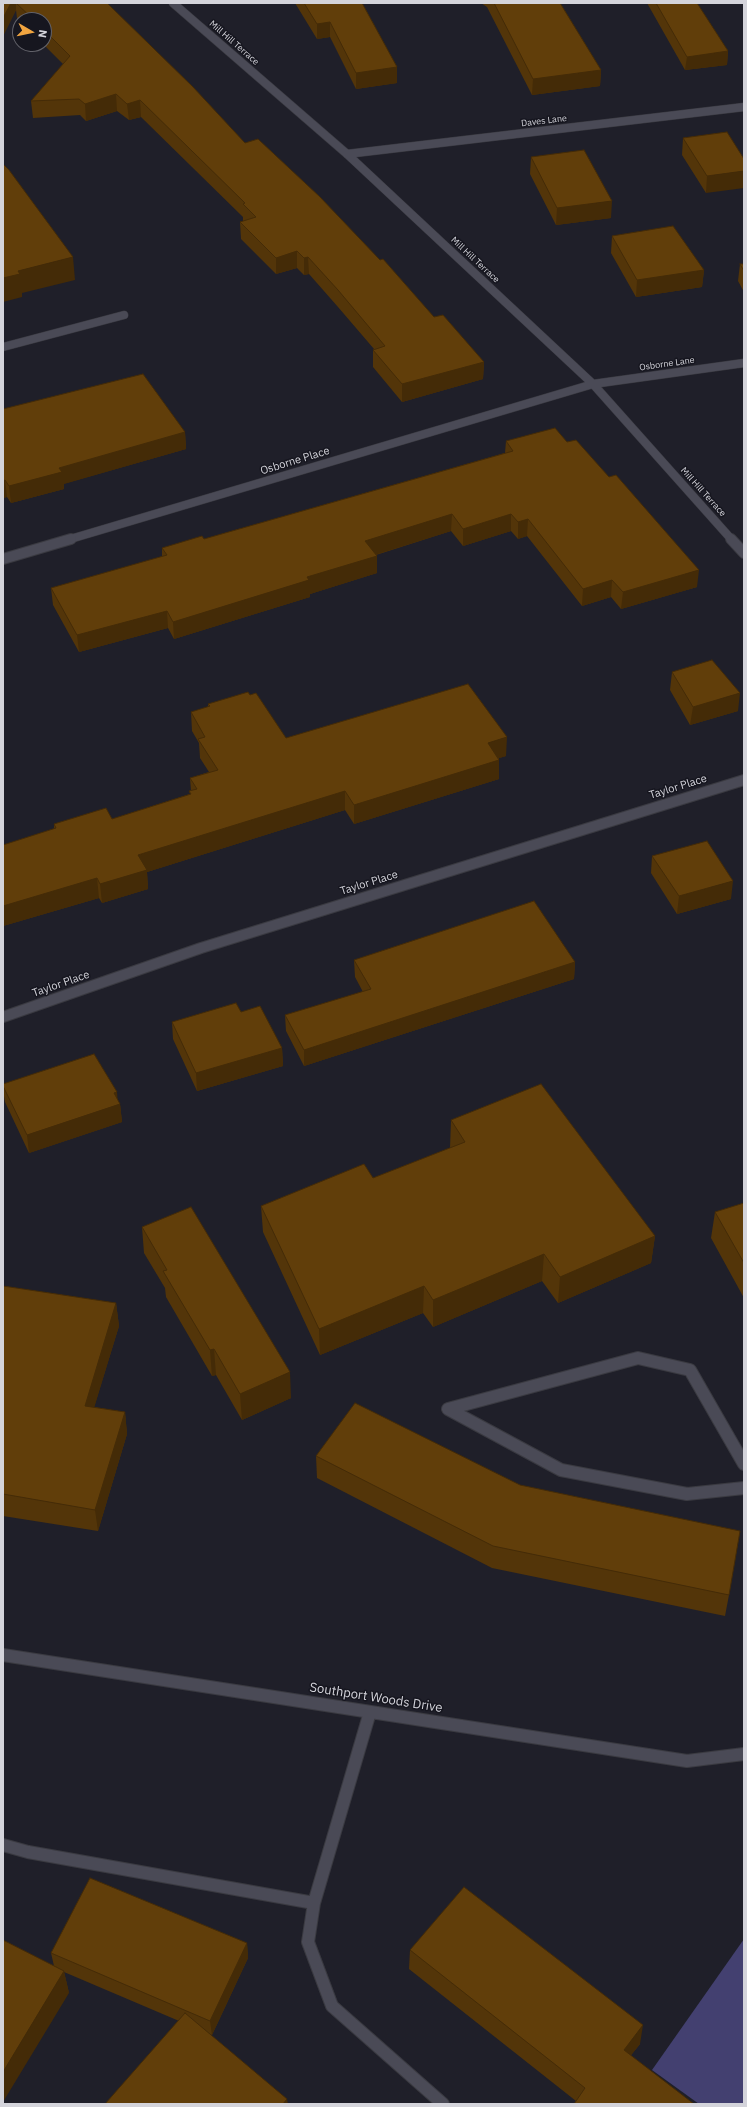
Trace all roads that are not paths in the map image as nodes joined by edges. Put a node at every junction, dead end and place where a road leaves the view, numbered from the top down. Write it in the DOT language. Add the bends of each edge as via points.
graph roads {
  1 [pos="173,3"];
  2 [pos="744,107"];
  3 [pos="347,154"];
  4 [pos="124,315"];
  5 [pos="3,347"];
  6 [pos="744,363"];
  7 [pos="593,384"];
  8 [pos="744,553"];
  9 [pos="3,559"];
  10 [pos="744,780"];
  11 [pos="3,1017"];
  12 [pos="744,1464"];
  13 [pos="744,1488"];
  14 [pos="3,1655"];
  15 [pos="370,1712"];
  16 [pos="744,1754"];
  17 [pos="3,1845"];
  18 [pos="314,1903"];
  19 [pos="443,2104"];
  1 -- 3 [label="street, Mill Hill Terrace"];
  2 -- 3 [label="street, Daves Lane"];
  3 -- 7 [label="street, Mill Hill Terrace"];
  4 -- 5 [label="street"];
  6 -- 7 [label="street, Osborne Lane"];
  7 -- 8 [label="street, Mill Hill Terrace"];
  7 -- 9 [label="street, Osborne Place"];
  10 -- 11 [label="street, Taylor Place" via="201,948"];
  12 -- 13 [label="street" via="690,1370 638,1358 448,1409 562,1470 687,1494"];
  14 -- 15 [label="street, Southport Woods Drive"];
  15 -- 16 [label="street, Southport Woods Drive" via="687,1762"];
  15 -- 18 [label="street"];
  17 -- 18 [label="street" via="28,1852"];
  18 -- 19 [label="street" via="308,1942 332,2006"];
}
